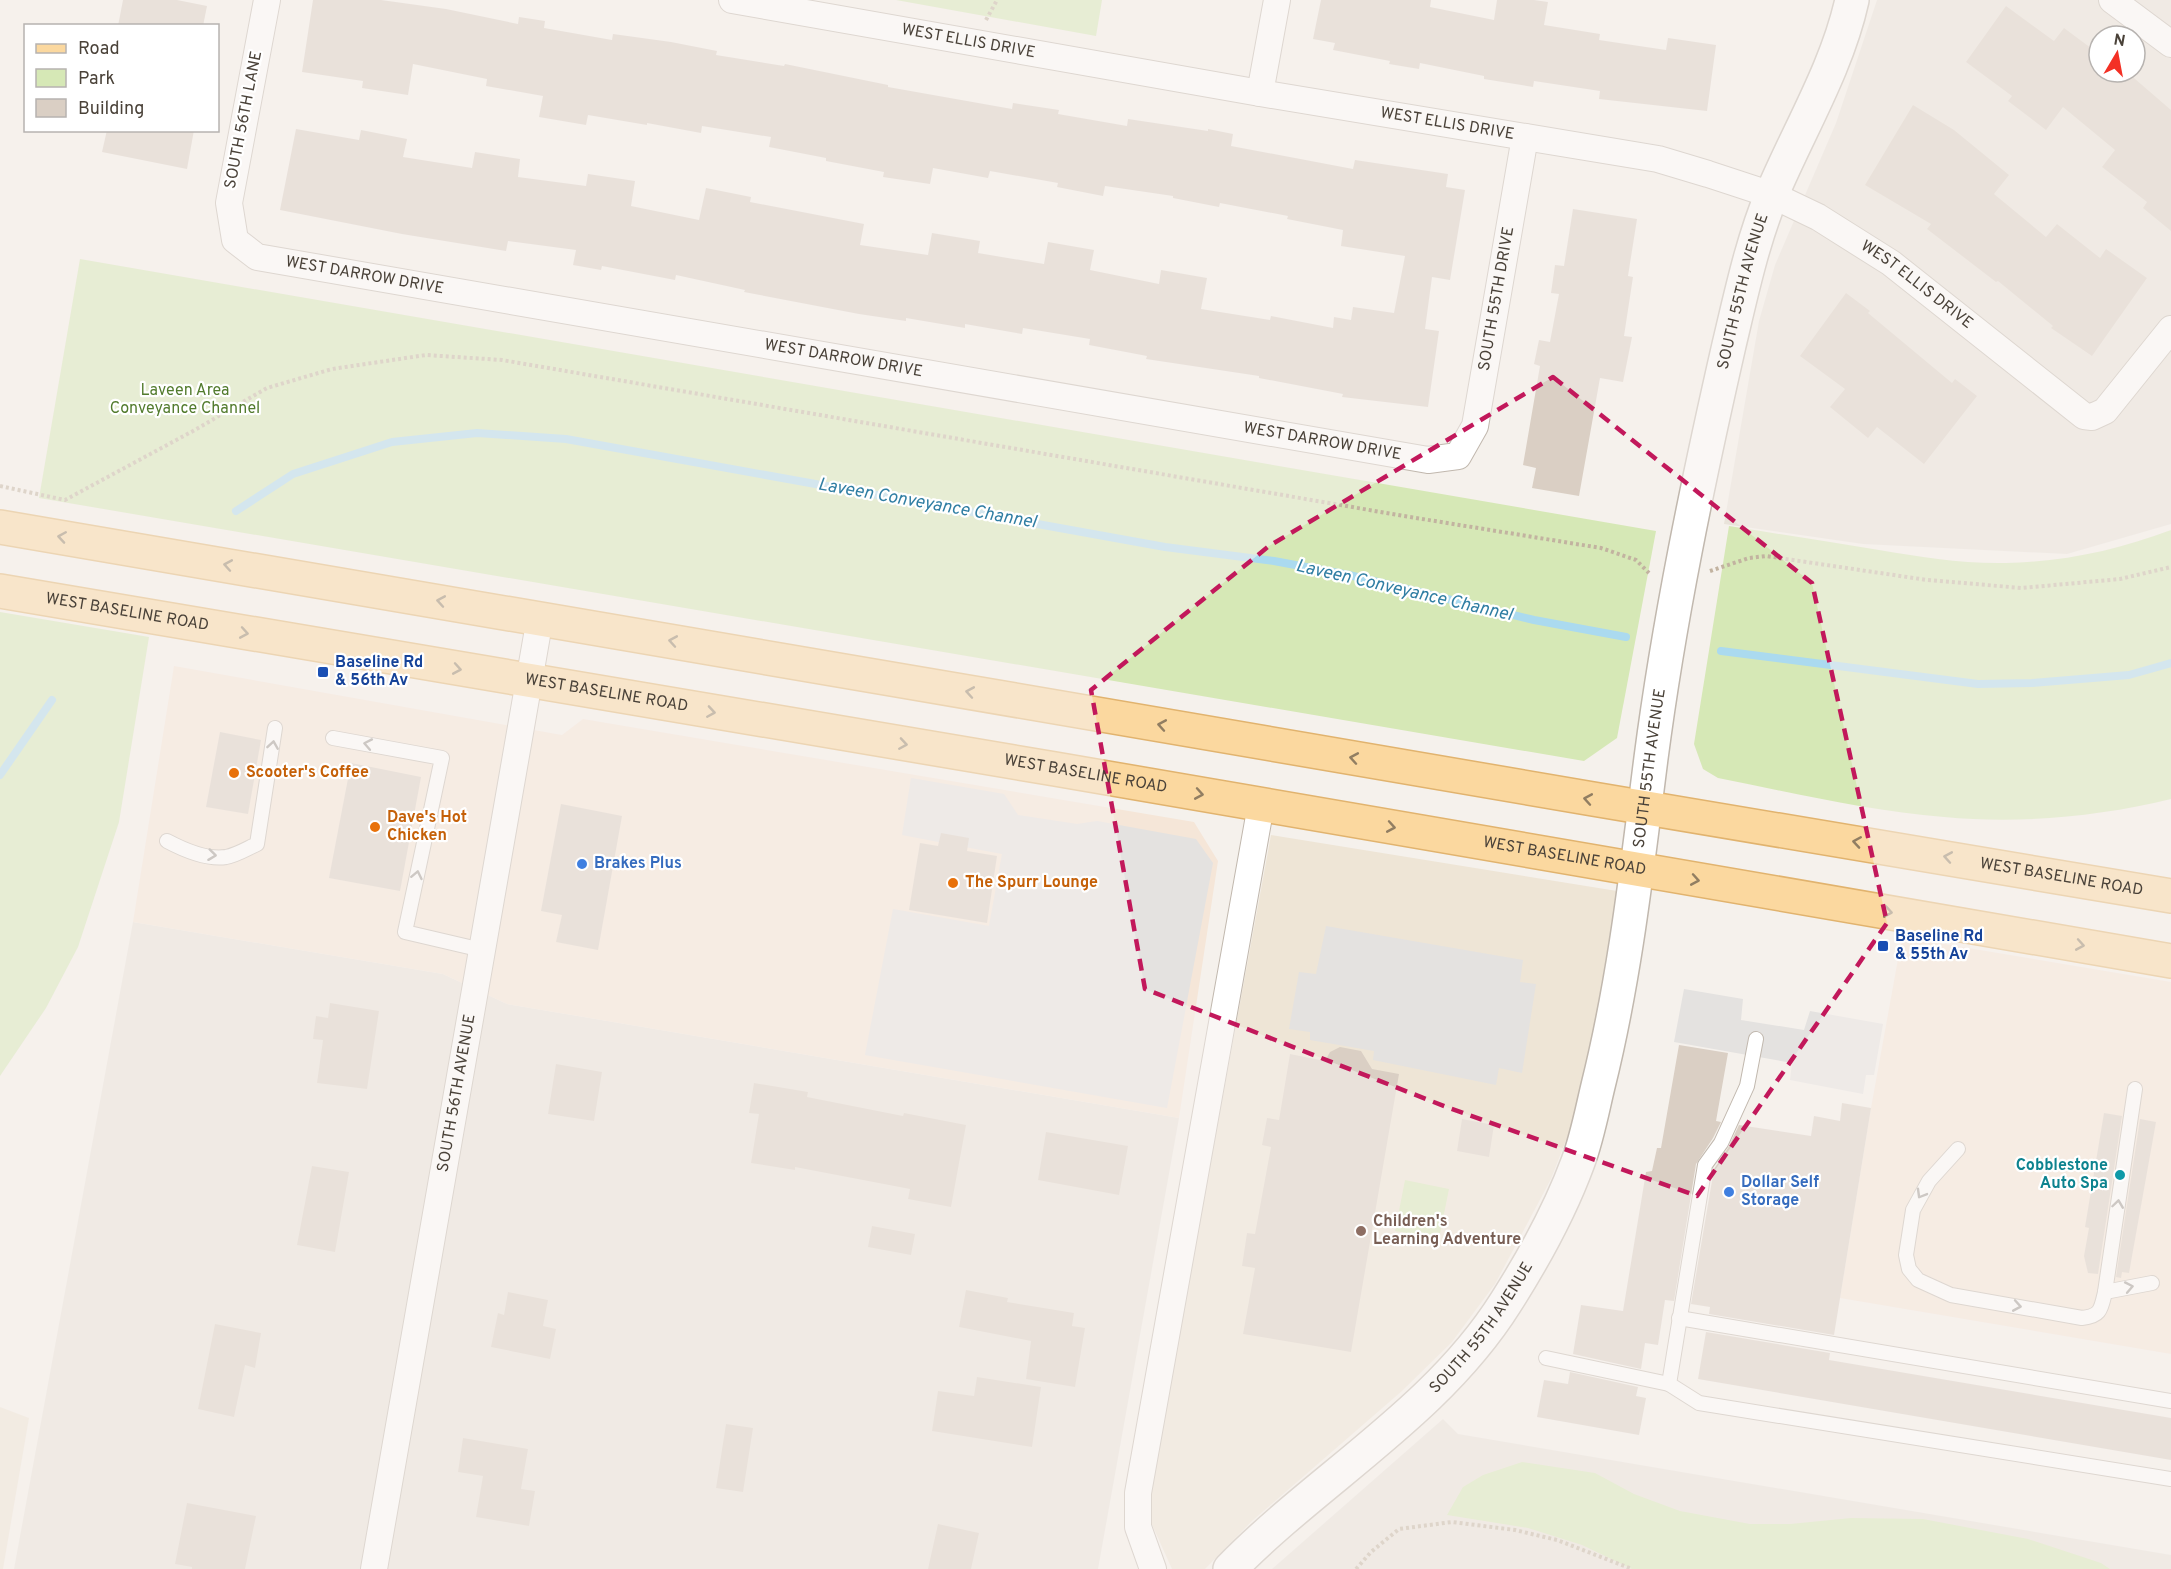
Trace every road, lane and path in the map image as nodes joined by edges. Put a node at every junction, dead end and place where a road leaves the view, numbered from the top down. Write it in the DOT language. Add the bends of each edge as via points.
graph roads {
  1 [pos="267,0"];
  2 [pos="732,0"];
  3 [pos="1277,0"];
  4 [pos="1852,0"];
  5 [pos="2112,0"];
  6 [pos="2171,44"];
  7 [pos="1260,93"];
  8 [pos="1525,137"];
  9 [pos="1772,195"];
  10 [pos="235,240"];
  11 [pos="2171,329"];
  12 [pos="1458,456"];
  13 [pos="0,486"];
  14 [pos="0,527"];
  15 [pos="2171,567"];
  16 [pos="1681,580"];
  17 [pos="0,591"];
  18 [pos="540,618"];
  19 [pos="529,681"];
  20 [pos="275,728"];
  21 [pos="333,738"];
  22 [pos="1261,805"];
  23 [pos="1646,808"];
  24 [pos="167,841"];
  25 [pos="1638,870"];
  26 [pos="2171,896"];
  27 [pos="482,950"];
  28 [pos="2171,961"];
  29 [pos="1756,1039"];
  30 [pos="2135,1089"];
  31 [pos="1958,1149"];
  32 [pos="2152,1283"];
  33 [pos="2105,1292"];
  34 [pos="1679,1318"];
  35 [pos="1546,1358"];
  36 [pos="1669,1384"];
  37 [pos="2171,1401"];
  38 [pos="2171,1479"];
  39 [pos="374,1569"];
  40 [pos="1153,1569"];
  41 [pos="1230,1569"];
  42 [pos="1356,1569"];
  43 [pos="1632,1569"];
  1 -- 10 [label="street, SOUTH 56TH LANE" via="229,203"];
  2 -- 7 [label="street, WEST ELLIS DRIVE"];
  3 -- 7 [label="street"];
  4 -- 9 [label="street, SOUTH 55TH AVENUE" via="1828,73"];
  5 -- 6 [label="street"];
  7 -- 8 [label="street, WEST ELLIS DRIVE"];
  8 -- 9 [label="street, WEST ELLIS DRIVE" via="1658,159"];
  8 -- 12 [label="street, SOUTH 55TH DRIVE" via="1475,426"];
  9 -- 11 [label="street, WEST ELLIS DRIVE" via="1818,217 1891,263 2076,411 2092,417 2105,411"];
  9 -- 16 [label="street, SOUTH 55TH AVENUE" via="1729,346"];
  10 -- 12 [label="street, WEST DARROW DRIVE" via="257,257 1428,460"];
  13 -- 16 [label="path" via="65,500 267,388 332,369 437,356 502,360 1601,548 1636,560 1653,576"];
  18 -- 14 [label="main road, WEST BASELINE ROAD, one-way"];
  15 -- 16 [label="path" via="2120,579 2022,588 1927,580 1766,556"];
  16 -- 23 [label="street, SOUTH 55TH AVENUE"];
  17 -- 19 [label="main road, WEST BASELINE ROAD, one-way"];
  18 -- 19 [label="street, SOUTH 56TH AVENUE"];
  23 -- 18 [label="main road, WEST BASELINE ROAD, one-way"];
  19 -- 22 [label="main road, WEST BASELINE ROAD, one-way"];
  19 -- 27 [label="street, SOUTH 56TH AVENUE"];
  24 -- 20 [label="lane, one-way" via="185,850 226,857 257,844"];
  27 -- 21 [label="lane, one-way" via="405,932 442,758"];
  22 -- 25 [label="main road, WEST BASELINE ROAD, one-way"];
  22 -- 40 [label="street" via="1138,1493 1138,1527"];
  23 -- 25 [label="street, SOUTH 55TH AVENUE"];
  26 -- 23 [label="main road, WEST BASELINE ROAD, one-way"];
  25 -- 28 [label="main road, WEST BASELINE ROAD, one-way"];
  25 -- 41 [label="street, SOUTH 55TH AVENUE" via="1608,1045 1578,1161 1548,1229 1505,1304 1467,1354 1422,1402"];
  27 -- 39 [label="street, SOUTH 56TH AVENUE"];
  29 -- 34 [label="lane" via="1747,1086 1721,1143 1705,1165"];
  33 -- 30 [label="lane, one-way"];
  31 -- 33 [label="lane, one-way" via="1929,1181 1913,1210 1906,1256 1909,1269 1918,1280 1952,1294 2082,1318 2092,1317 2101,1309"];
  33 -- 32 [label="lane, one-way"];
  34 -- 36 [label="lane"];
  34 -- 37 [label="lane"];
  35 -- 36 [label="lane"];
  36 -- 38 [label="lane" via="1699,1402"];
  42 -- 43 [label="path" via="1399,1529 1452,1522 1557,1540"];
}
